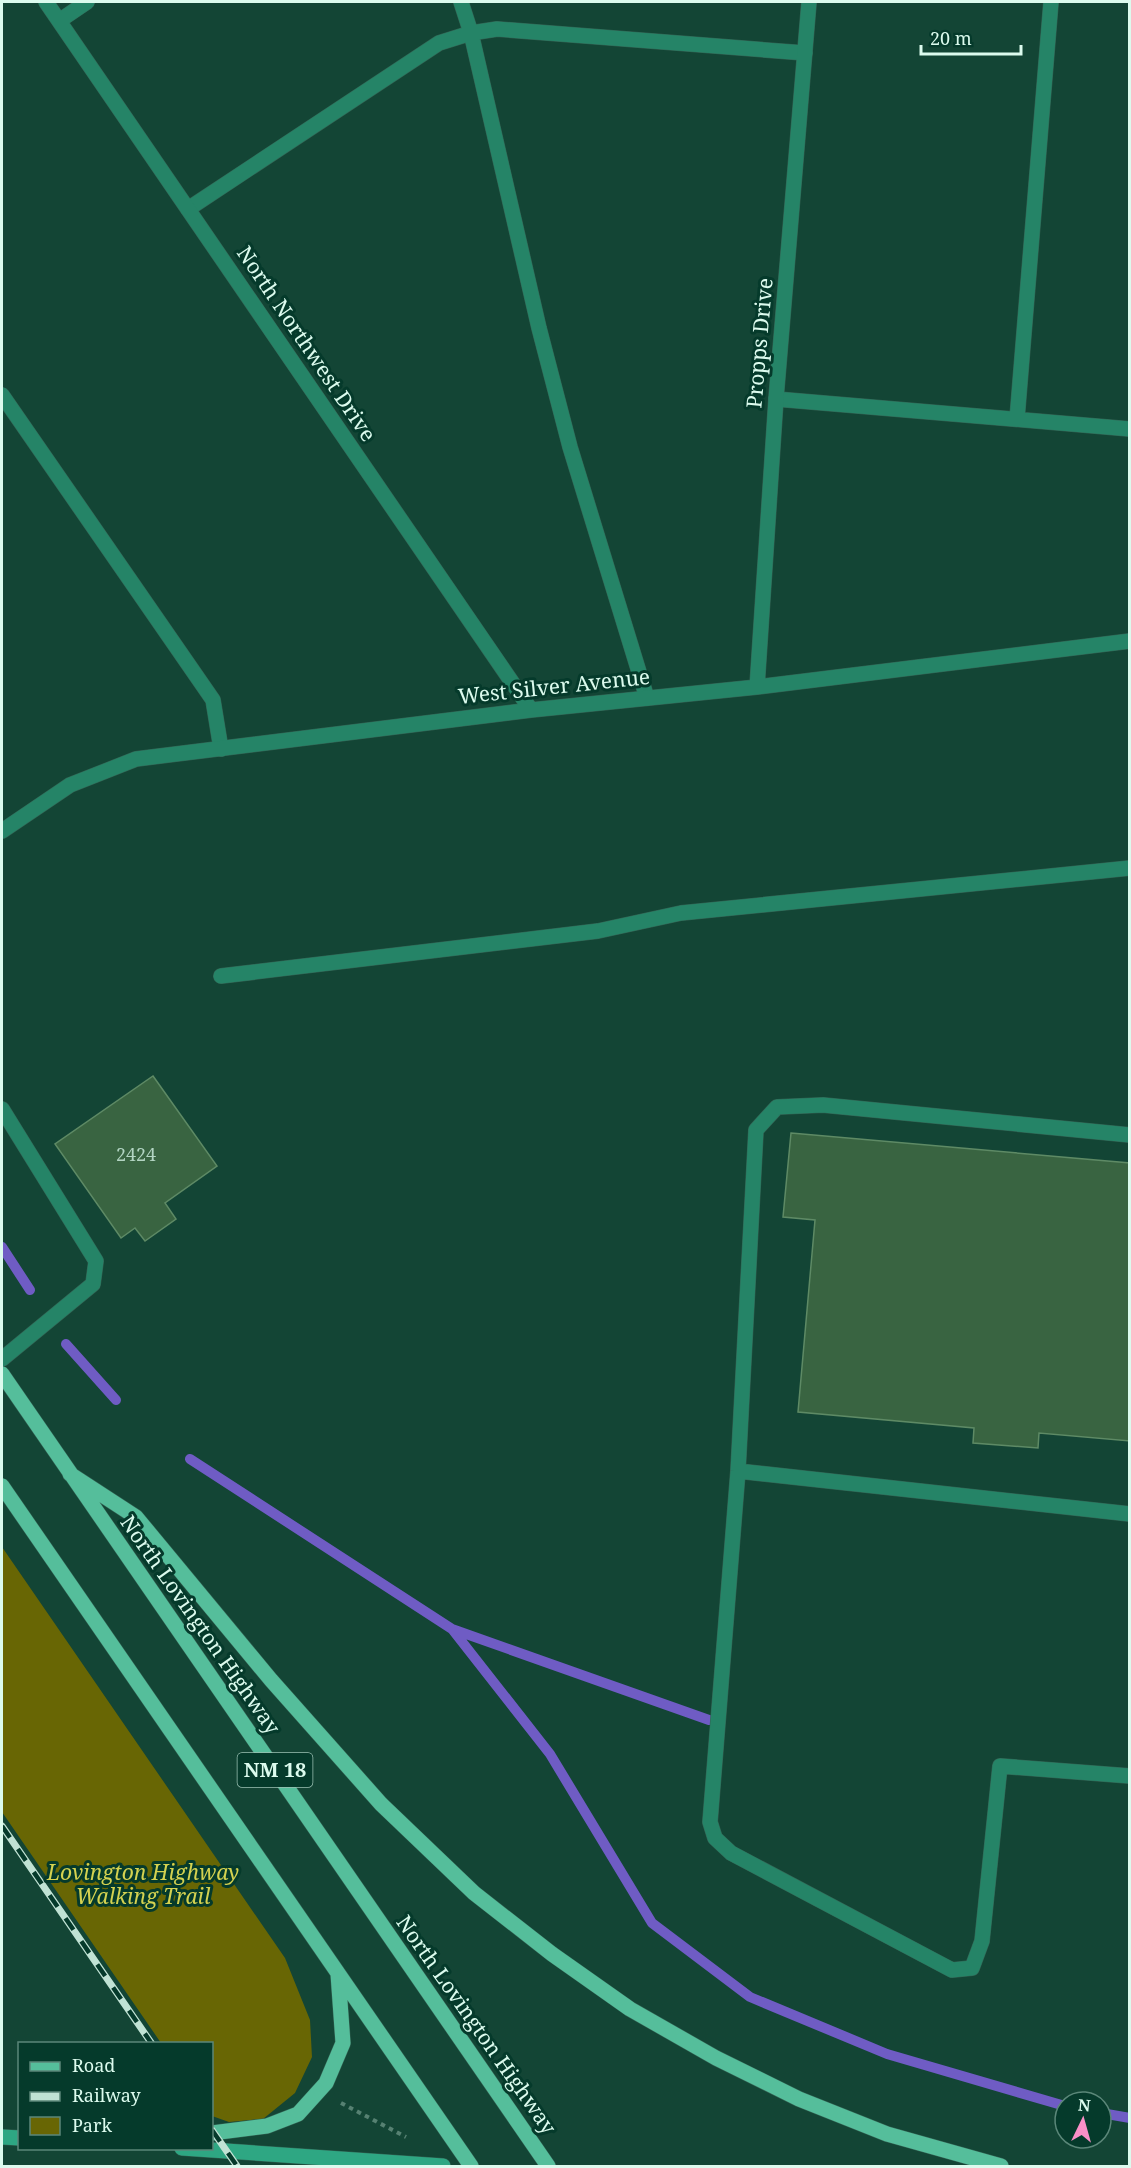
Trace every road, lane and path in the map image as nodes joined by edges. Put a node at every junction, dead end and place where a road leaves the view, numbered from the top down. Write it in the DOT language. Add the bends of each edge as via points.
graph roads {
  1 [pos="46,2"];
  2 [pos="87,2"];
  3 [pos="461,2"];
  4 [pos="809,2"];
  5 [pos="1051,2"];
  6 [pos="59,21"];
  7 [pos="471,33"];
  8 [pos="805,53"];
  9 [pos="189,209"];
  10 [pos="2,395"];
  11 [pos="776,399"];
  12 [pos="1017,419"];
  13 [pos="1130,429"];
  14 [pos="1130,641"];
  15 [pos="757,687"];
  16 [pos="647,698"];
  17 [pos="531,710"];
  18 [pos="221,749"];
  19 [pos="2,831"];
  20 [pos="1130,868"];
  21 [pos="221,976"];
  22 [pos="2,1109"];
  23 [pos="1130,1135"];
  24 [pos="2,1359"];
  25 [pos="2,1374"];
  26 [pos="738,1471"];
  27 [pos="70,1474"];
  28 [pos="2,1486"];
  29 [pos="1130,1514"];
  30 [pos="1130,1776"];
  31 [pos="338,1974"];
  32 [pos="340,2103"];
  33 [pos="213,2133"];
  34 [pos="416,2136"];
  35 [pos="2,2137"];
  36 [pos="18,2139"];
  37 [pos="211,2150"];
  38 [pos="443,2166"];
  39 [pos="471,2166"];
  40 [pos="548,2166"];
  41 [pos="1001,2166"];
  1 -- 6 [label="street, North Northwest Drive"];
  2 -- 6 [label="street"];
  3 -- 7 [label="street"];
  4 -- 8 [label="street, Propps Drive"];
  5 -- 12 [label="street"];
  6 -- 9 [label="street, North Northwest Drive"];
  7 -- 8 [label="street" via="497,29"];
  7 -- 9 [label="street" via="439,43"];
  7 -- 16 [label="street" via="570,447"];
  8 -- 11 [label="street, Propps Drive"];
  9 -- 17 [label="street, North Northwest Drive"];
  10 -- 18 [label="street" via="213,700"];
  11 -- 12 [label="street"];
  11 -- 15 [label="street, Propps Drive"];
  12 -- 13 [label="street"];
  14 -- 15 [label="street, West Silver Avenue"];
  15 -- 16 [label="street, West Silver Avenue"];
  16 -- 17 [label="street, West Silver Avenue"];
  17 -- 18 [label="street, West Silver Avenue"];
  18 -- 19 [label="street, West Silver Avenue" via="136,759 70,785"];
  20 -- 21 [label="street" via="681,913 598,931"];
  22 -- 24 [label="street" via="96,1261 93,1284"];
  23 -- 26 [label="street" via="823,1105 777,1107 756,1130"];
  25 -- 27 [label="main road, North Lovington Highway / NM 18"];
  26 -- 29 [label="street"];
  26 -- 30 [label="street" via="710,1822 715,1838 731,1853 952,1970 972,1968 982,1941 1000,1766"];
  27 -- 40 [label="main road, North Lovington Highway / NM 18"];
  27 -- 41 [label="main road" via="136,1517 271,1680 381,1804 474,1893 552,1954 630,2009 799,2099 887,2134"];
  28 -- 31 [label="main road, NM 18"];
  31 -- 33 [label="main road" via="343,2043 326,2083 298,2114 267,2126"];
  31 -- 39 [label="main road, NM 18"];
  32 -- 34 [label="path" via="406,2137"];
  35 -- 36 [label="main road"];
  37 -- 38 [label="main road"];
}
